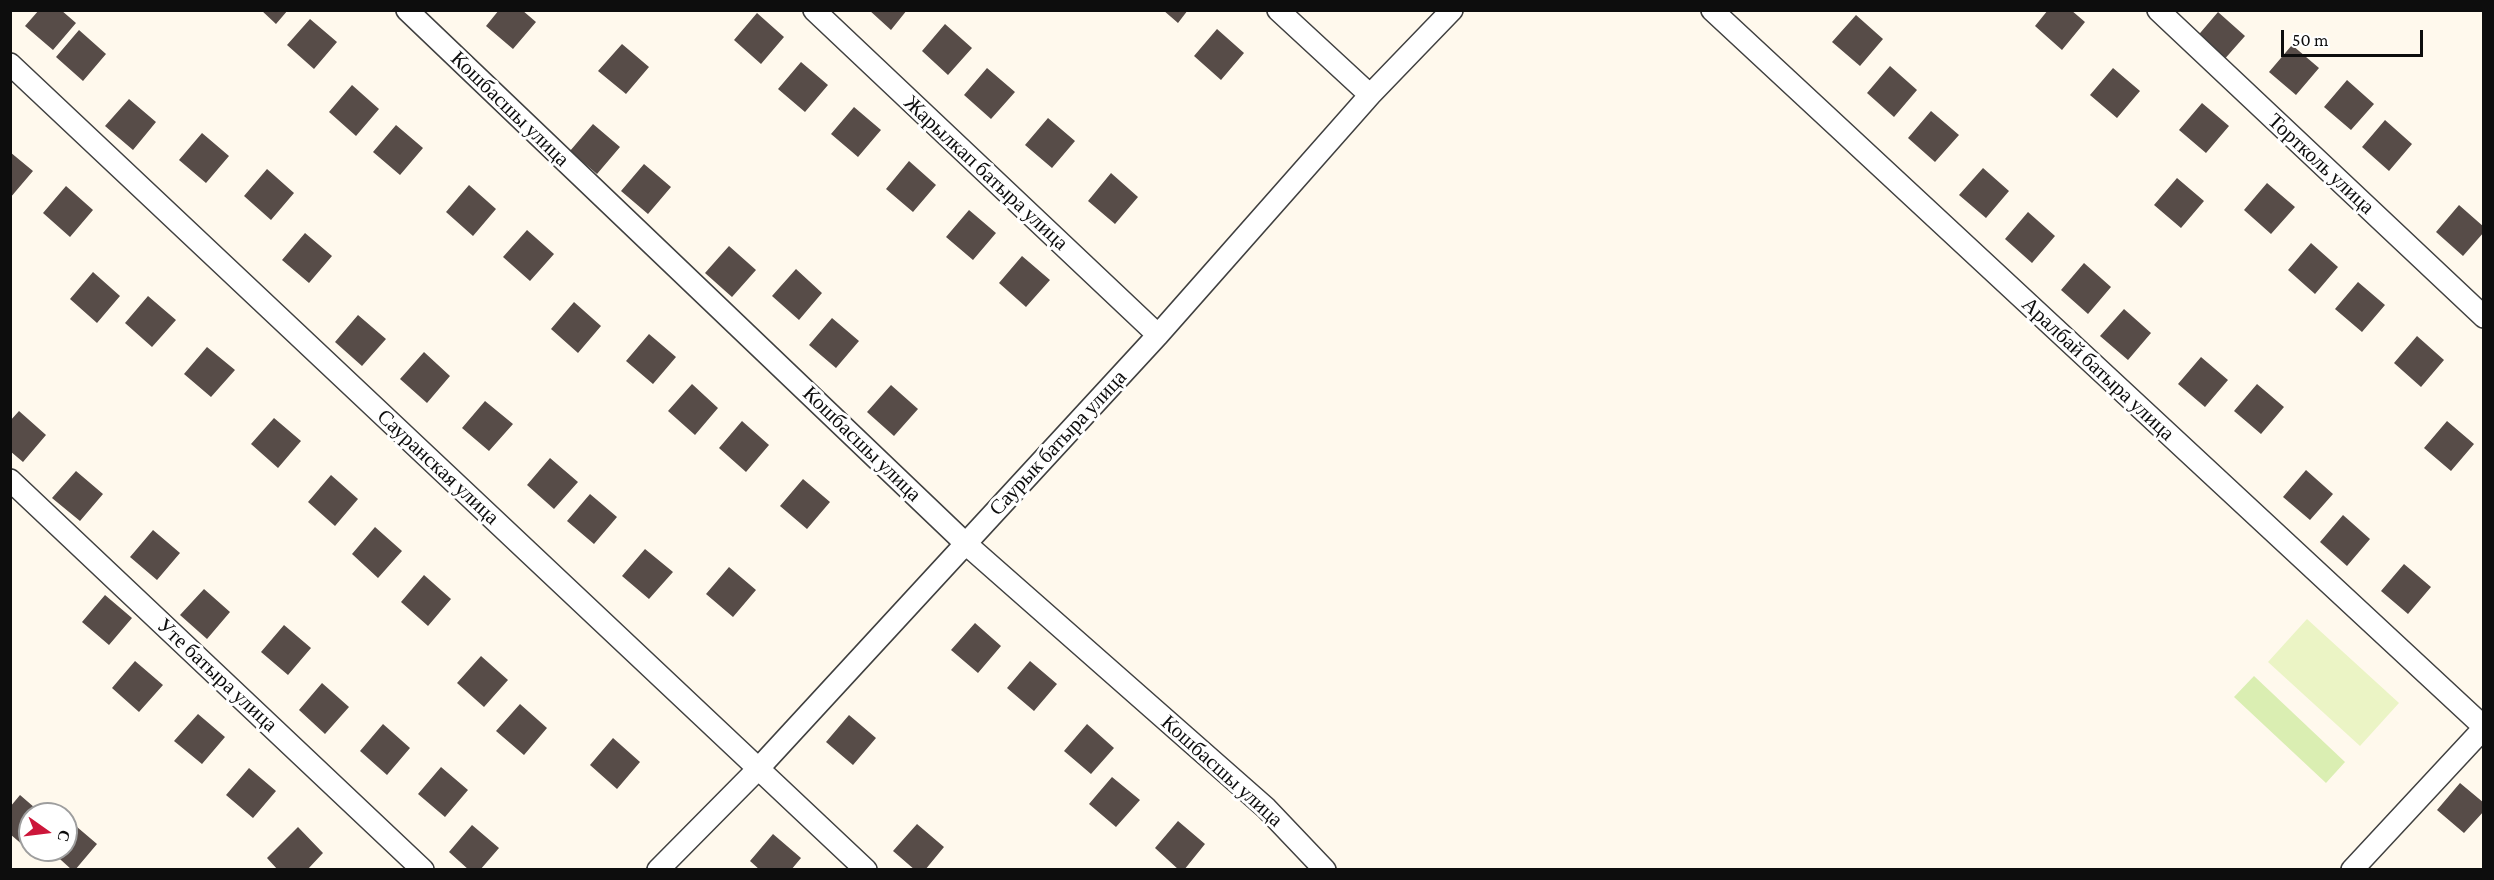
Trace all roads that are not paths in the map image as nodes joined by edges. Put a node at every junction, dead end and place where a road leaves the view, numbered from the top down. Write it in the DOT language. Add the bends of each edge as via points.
graph roads {
  1 [pos="407,10"];
  2 [pos="814,10"];
  3 [pos="1278,10"];
  4 [pos="1452,10"];
  5 [pos="1712,10"];
  6 [pos="2158,10"];
  7 [pos="10,64"];
  8 [pos="1370,95"];
  9 [pos="2484,317"];
  10 [pos="1158,335"];
  11 [pos="10,480"];
  12 [pos="965,543"];
  13 [pos="2484,727"];
  14 [pos="758,768"];
  15 [pos="423,870"];
  16 [pos="658,870"];
  17 [pos="866,870"];
  18 [pos="1325,870"];
  19 [pos="2352,870"];
  1 -- 12 [label="street, Кошбасшы улица"];
  2 -- 10 [label="street, Жарылкап батыра улица"];
  3 -- 8 [label="street"];
  4 -- 8 [label="street, Саурык батыра улица"];
  5 -- 13 [label="street, Аралбай батыра улица"];
  6 -- 9 [label="street, Тортколь улица"];
  7 -- 14 [label="street, Сауранская улица"];
  8 -- 10 [label="street, Саурык батыра улица"];
  10 -- 12 [label="street, Саурык батыра улица"];
  11 -- 15 [label="street, Уте батыра улица"];
  12 -- 14 [label="street, Саурык батыра улица"];
  12 -- 18 [label="street, Кошбасшы улица" via="1266,808"];
  13 -- 19 [label="street"];
  14 -- 16 [label="street, Саурык батыра улица"];
  14 -- 17 [label="street, Сауранская улица"];
}
